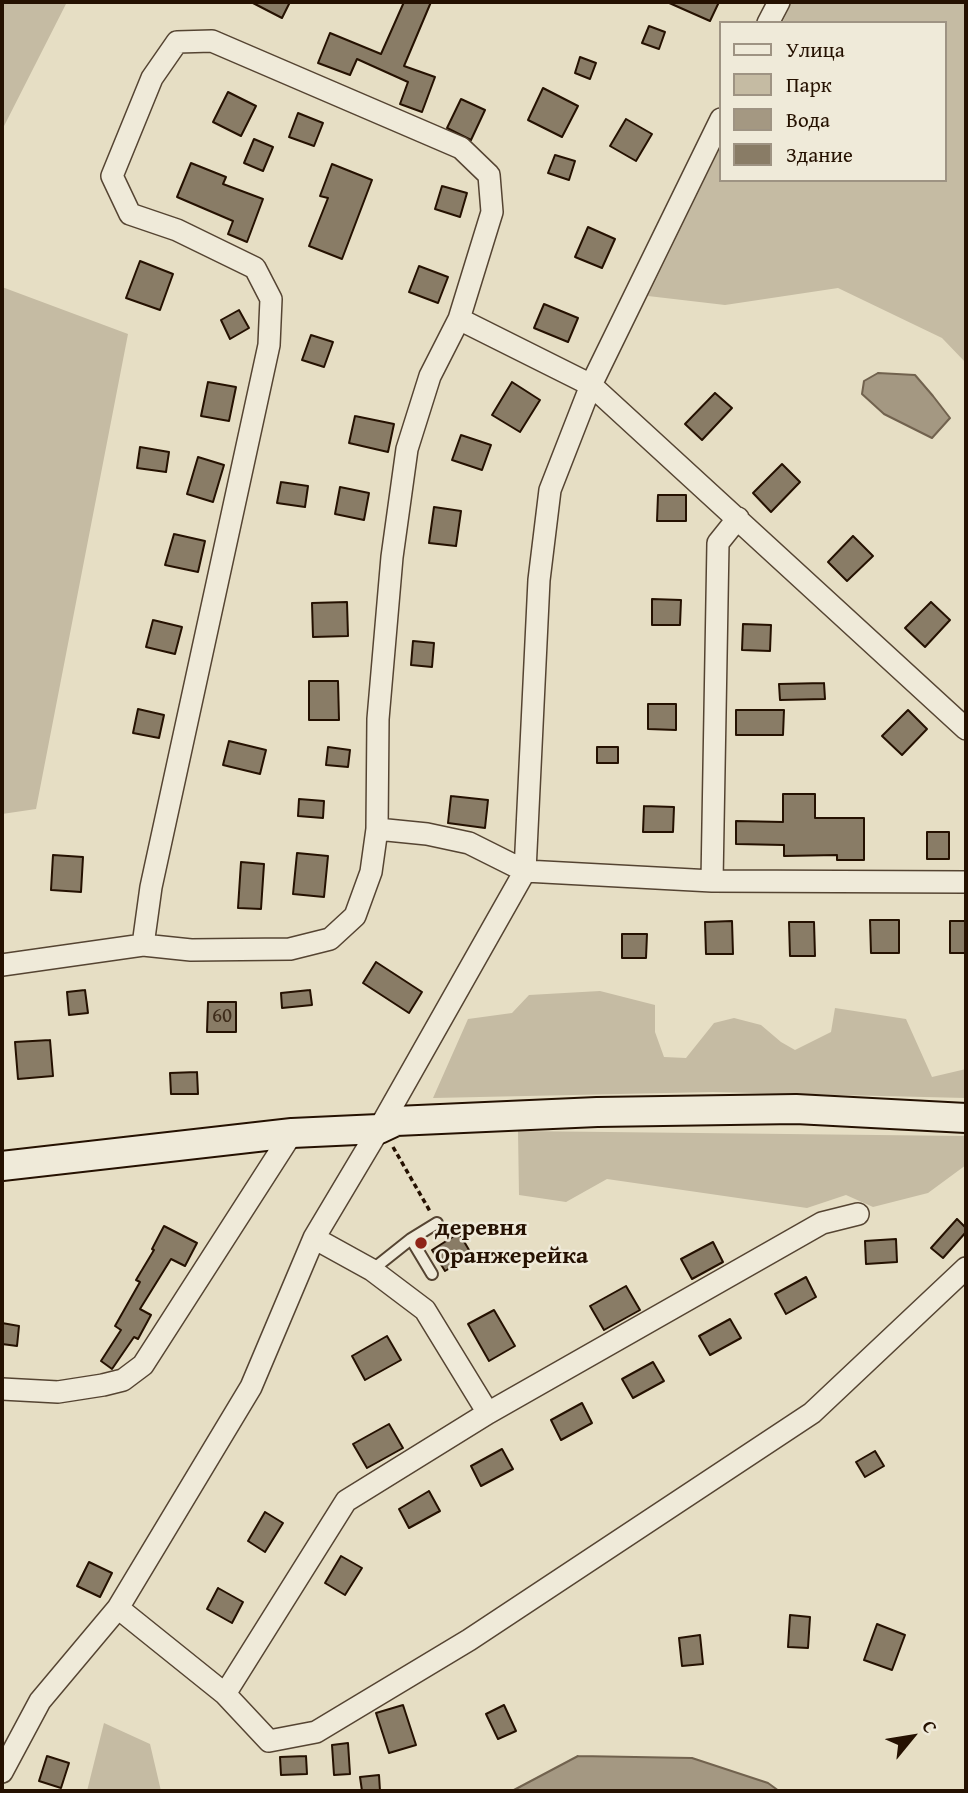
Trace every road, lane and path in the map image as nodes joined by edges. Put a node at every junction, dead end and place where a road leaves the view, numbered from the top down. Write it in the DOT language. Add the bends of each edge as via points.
graph roads {
  1 [pos="779,2"];
  2 [pos="769,21"];
  3 [pos="720,121"];
  4 [pos="459,318"];
  5 [pos="591,385"];
  6 [pos="738,518"];
  7 [pos="966,729"];
  8 [pos="377,829"];
  9 [pos="525,871"];
  10 [pos="712,881"];
  11 [pos="966,882"];
  12 [pos="143,945"];
  13 [pos="2,965"];
  14 [pos="966,1118"];
  15 [pos="379,1129"];
  16 [pos="292,1133"];
  17 [pos="396,1152"];
  18 [pos="2,1166"];
  19 [pos="858,1214"];
  20 [pos="436,1223"];
  21 [pos="314,1238"];
  22 [pos="411,1239"];
  23 [pos="966,1269"];
  24 [pos="372,1270"];
  25 [pos="432,1273"];
  26 [pos="2,1389"];
  27 [pos="488,1413"];
  28 [pos="118,1608"];
  29 [pos="225,1694"];
  30 [pos="2,1772"];
  1 -- 2 [label="street"];
  3 -- 5 [label="street"];
  4 -- 5 [label="street"];
  4 -- 8 [label="street" via="430,376 407,449 378,719"];
  4 -- 12 [label="street" via="492,212 489,175 480,166 461,148 212,41 177,42 152,78 112,176 130,214 177,230 255,268 271,299 269,345 154,873"];
  5 -- 6 [label="street"];
  5 -- 9 [label="street" via="550,490 538,580"];
  6 -- 7 [label="street"];
  6 -- 10 [label="street" via="718,543"];
  8 -- 9 [label="street" via="469,843"];
  8 -- 12 [label="street" via="371,873 355,916 330,939 290,950"];
  9 -- 10 [label="street"];
  9 -- 15 [label="street"];
  10 -- 11 [label="street"];
  12 -- 13 [label="street"];
  14 -- 15 [label="street" via="796,1109 597,1112 397,1121"];
  15 -- 16 [label="street"];
  15 -- 21 [label="street"];
  16 -- 18 [label="street"];
  16 -- 26 [label="street" via="143,1365 123,1380 103,1385 58,1392"];
  17 -- 20 [label="path"];
  19 -- 27 [label="street" via="822,1223"];
  20 -- 22 [label="lane"];
  21 -- 24 [label="street"];
  21 -- 28 [label="street" via="251,1388"];
  22 -- 24 [label="lane"];
  22 -- 25 [label="lane"];
  23 -- 29 [label="street" via="812,1413 469,1640 316,1732 269,1741"];
  24 -- 27 [label="street" via="425,1310"];
  27 -- 29 [label="street" via="346,1501"];
  28 -- 29 [label="street"];
  28 -- 30 [label="street" via="40,1701"];
}
